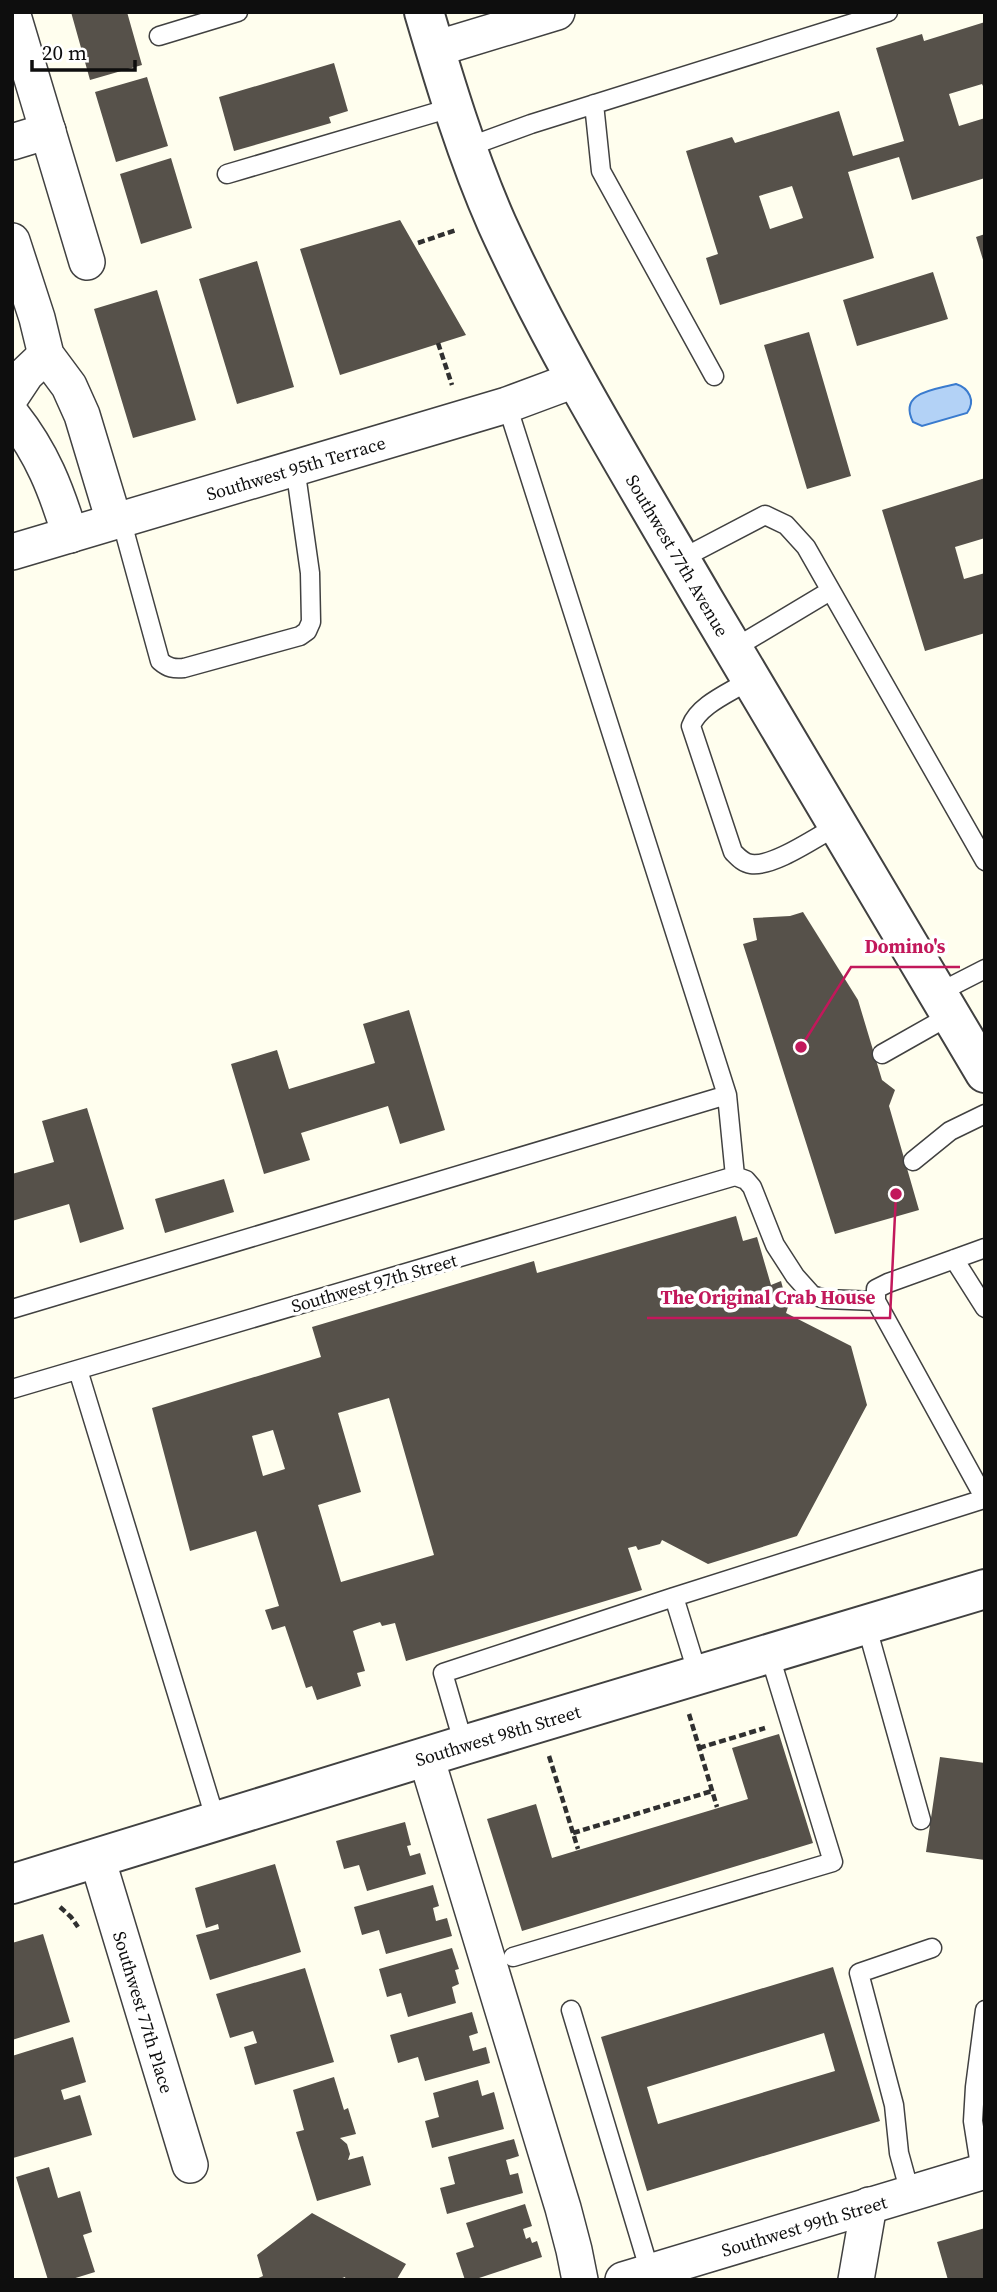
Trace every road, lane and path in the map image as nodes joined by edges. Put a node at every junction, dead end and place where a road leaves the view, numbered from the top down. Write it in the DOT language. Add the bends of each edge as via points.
graph roads {
  1 [pos="12,12"];
  2 [pos="238,12"];
  3 [pos="424,12"];
  4 [pos="557,12"];
  5 [pos="888,12"];
  6 [pos="159,36"];
  7 [pos="435,49"];
  8 [pos="594,104"];
  9 [pos="454,107"];
  10 [pos="48,131"];
  11 [pos="12,142"];
  12 [pos="468,147"];
  13 [pos="227,174"];
  14 [pos="456,230"];
  15 [pos="12,241"];
  16 [pos="418,243"];
  17 [pos="87,262"];
  18 [pos="439,343"];
  19 [pos="46,355"];
  20 [pos="714,376"];
  21 [pos="577,379"];
  22 [pos="452,386"];
  23 [pos="12,395"];
  24 [pos="507,405"];
  25 [pos="12,415"];
  26 [pos="295,467"];
  27 [pos="118,520"];
  28 [pos="69,535"];
  29 [pos="12,552"];
  30 [pos="681,559"];
  31 [pos="830,591"];
  32 [pos="742,664"];
  33 [pos="837,825"];
  34 [pos="985,861"];
  35 [pos="985,969"];
  36 [pos="944,1004"];
  37 [pos="882,1054"];
  38 [pos="985,1073"];
  39 [pos="727,1095"];
  40 [pos="985,1114"];
  41 [pos="913,1161"];
  42 [pos="735,1176"];
  43 [pos="985,1248"];
  44 [pos="954,1259"];
  45 [pos="876,1301"];
  46 [pos="985,1308"];
  47 [pos="12,1309"];
  48 [pos="78,1370"];
  49 [pos="12,1390"];
  50 [pos="985,1499"];
  51 [pos="985,1589"];
  52 [pos="674,1597"];
  53 [pos="866,1625"];
  54 [pos="769,1653"];
  55 [pos="698,1675"];
  56 [pos="688,1713"];
  57 [pos="774,1725"];
  58 [pos="464,1745"];
  59 [pos="699,1748"];
  60 [pos="548,1755"];
  61 [pos="426,1756"];
  62 [pos="712,1791"];
  63 [pos="717,1807"];
  64 [pos="921,1820"];
  65 [pos="216,1821"];
  66 [pos="573,1833"];
  67 [pos="578,1849"];
  68 [pos="97,1858"];
  69 [pos="12,1884"];
  70 [pos="63,1900"];
  71 [pos="78,1927"];
  72 [pos="933,1948"];
  73 [pos="513,1957"];
  74 [pos="571,2010"];
  75 [pos="985,2010"];
  76 [pos="190,2165"];
  77 [pos="983,2171"];
  78 [pos="910,2193"];
  79 [pos="869,2205"];
  80 [pos="636,2276"];
  81 [pos="580,2280"];
  82 [pos="856,2280"];
  1 -- 10 [label="street"];
  2 -- 6 [label="lane"];
  3 -- 7 [label="street, Southwest 77th Avenue"];
  4 -- 7 [label="street"];
  5 -- 8 [label="lane"];
  7 -- 9 [label="street, Southwest 77th Avenue"];
  8 -- 12 [label="lane"];
  8 -- 20 [label="lane" via="601,171"];
  9 -- 12 [label="street, Southwest 77th Avenue"];
  9 -- 13 [label="lane"];
  10 -- 11 [label="street"];
  10 -- 17 [label="street"];
  12 -- 21 [label="street, Southwest 77th Avenue" via="499,226"];
  14 -- 16 [label="path"];
  15 -- 19 [label="street"];
  18 -- 22 [label="path"];
  19 -- 23 [label="street"];
  19 -- 27 [label="street" via="69,386 82,415"];
  21 -- 24 [label="street, Southwest 95th Terrace"];
  21 -- 30 [label="street, Southwest 77th Avenue"];
  24 -- 26 [label="street, Southwest 95th Terrace"];
  24 -- 39 [label="lane"];
  25 -- 28 [label="street" via="53,481"];
  26 -- 27 [label="street, Southwest 95th Terrace"];
  26 -- 27 [label="lane" via="310,573 311,622 300,636 184,668 166,667 160,661"];
  27 -- 28 [label="street, Southwest 95th Terrace"];
  28 -- 29 [label="street, Southwest 95th Terrace"];
  30 -- 31 [label="lane" via="765,515 786,525 806,547"];
  30 -- 32 [label="street, Southwest 77th Avenue"];
  31 -- 32 [label="lane"];
  31 -- 34 [label="lane"];
  32 -- 33 [label="street, Southwest 77th Avenue"];
  32 -- 33 [label="lane" via="691,726 733,852 751,864 769,862"];
  33 -- 36 [label="street, Southwest 77th Avenue"];
  35 -- 36 [label="lane"];
  36 -- 37 [label="lane"];
  36 -- 38 [label="street, Southwest 77th Avenue"];
  39 -- 42 [label="lane"];
  39 -- 47 [label="lane"];
  40 -- 41 [label="lane" via="950,1131"];
  42 -- 45 [label="lane" via="752,1186 775,1245 812,1295"];
  42 -- 48 [label="lane, Southwest 97th Street"];
  43 -- 44 [label="lane"];
  44 -- 45 [label="lane" via="876,1289"];
  44 -- 46 [label="lane"];
  45 -- 50 [label="lane"];
  48 -- 49 [label="lane, Southwest 97th Street"];
  48 -- 65 [label="lane"];
  50 -- 52 [label="lane"];
  51 -- 53 [label="street, Southwest 98th Street"];
  52 -- 55 [label="lane"];
  52 -- 58 [label="lane" via="443,1673"];
  53 -- 54 [label="street, Southwest 98th Street"];
  53 -- 64 [label="lane"];
  54 -- 55 [label="street, Southwest 98th Street"];
  54 -- 73 [label="lane" via="833,1862"];
  55 -- 58 [label="street, Southwest 98th Street"];
  56 -- 59 [label="path"];
  57 -- 59 [label="path"];
  58 -- 61 [label="street, Southwest 98th Street"];
  59 -- 62 [label="path"];
  60 -- 66 [label="path"];
  61 -- 65 [label="street, Southwest 98th Street"];
  61 -- 81 [label="street" via="566,2219"];
  62 -- 63 [label="path"];
  62 -- 66 [label="path"];
  65 -- 68 [label="street, Southwest 98th Street"];
  66 -- 67 [label="path"];
  68 -- 69 [label="street, Southwest 98th Street"];
  68 -- 76 [label="street, Southwest 77th Place"];
  70 -- 71 [label="path" via="57,1905"];
  72 -- 78 [label="lane" via="859,1973 894,2105 899,2153"];
  74 -- 80 [label="lane"];
  75 -- 77 [label="lane" via="973,2122"];
  77 -- 78 [label="street, Southwest 99th Street"];
  78 -- 79 [label="street, Southwest 99th Street"];
  79 -- 80 [label="street, Southwest 99th Street"];
  79 -- 82 [label="street"];
}
